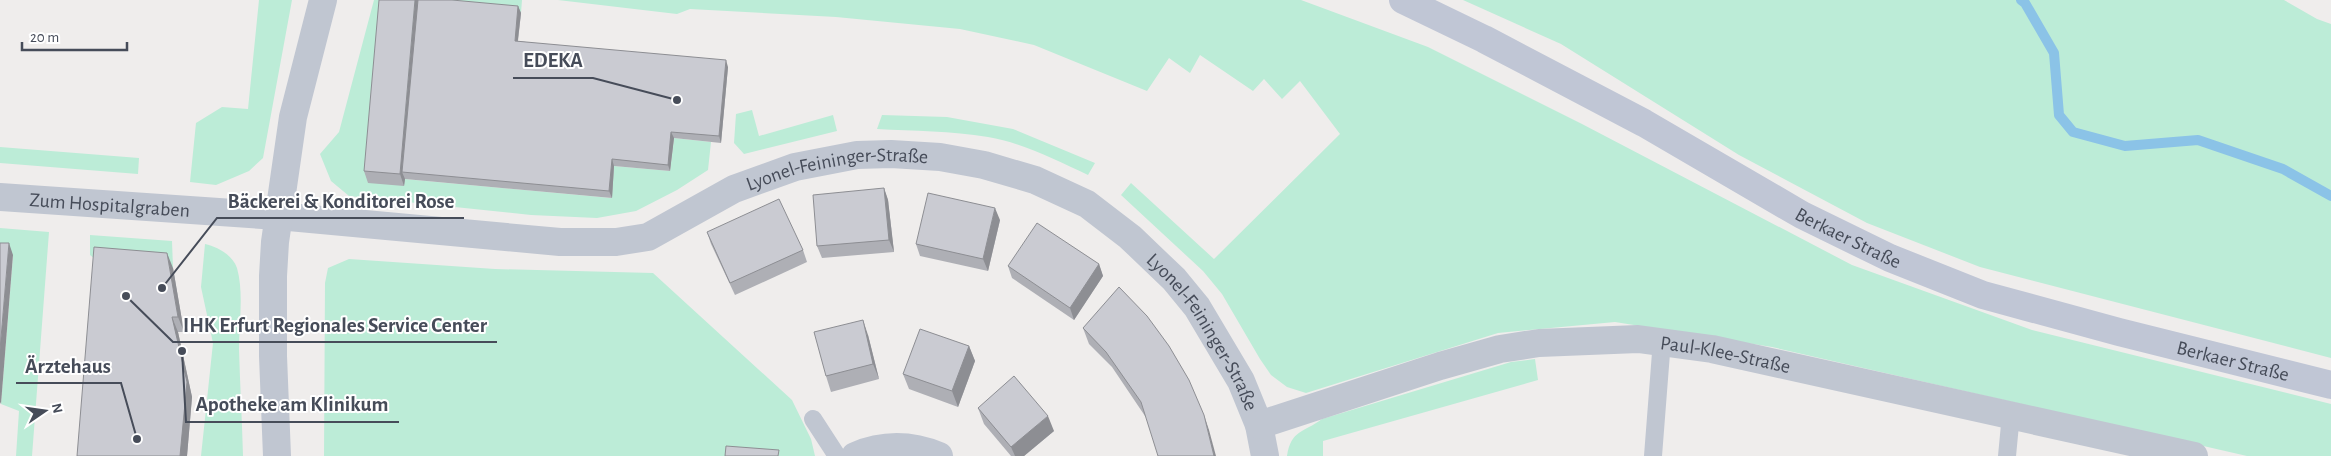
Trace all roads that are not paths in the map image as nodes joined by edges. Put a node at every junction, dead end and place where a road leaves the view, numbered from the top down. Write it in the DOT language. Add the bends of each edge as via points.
graph roads {
  1 [pos="323,0"];
  2 [pos="1402,0"];
  3 [pos="0,198"];
  4 [pos="278,216"];
  5 [pos="1662,340"];
  6 [pos="2331,385"];
  7 [pos="2011,414"];
  8 [pos="813,418"];
  9 [pos="1259,425"];
  10 [pos="277,456"];
  11 [pos="837,456"];
  12 [pos="855,456"];
  13 [pos="939,456"];
  14 [pos="1265,456"];
  15 [pos="1653,456"];
  16 [pos="2007,456"];
  17 [pos="2194,456"];
  1 -- 4 [label="street" via="293,117"];
  2 -- 6 [label="main road, Berkaer Straße" via="1644,123 1802,215 1890,258 1983,295"];
  3 -- 4 [label="street, Zum Hospitalgraben"];
  4 -- 9 [label="street, Lyonel-Feininger-Straße" via="560,242 616,242 648,237 734,189 795,167 857,155 891,154 940,157 984,165 1035,180 1087,204 1130,237 1174,279 1197,307 1241,380"];
  4 -- 10 [label="street" via="272,356"];
  5 -- 7 [label="street, Paul-Klee-Straße" via="1712,348"];
  5 -- 9 [label="street, Paul-Klee-Straße" via="1540,343 1500,349"];
  5 -- 15 [label="lane"];
  7 -- 16 [label="lane"];
  7 -- 17 [label="street, Paul-Klee-Straße"];
  8 -- 11 [label="lane"];
  9 -- 14 [label="street, Lyonel-Feininger-Straße"];
  12 -- 13 [label="street" via="895,446 912,447"];
}
